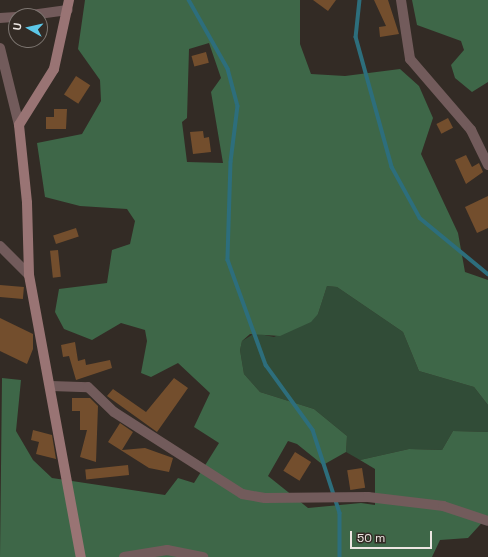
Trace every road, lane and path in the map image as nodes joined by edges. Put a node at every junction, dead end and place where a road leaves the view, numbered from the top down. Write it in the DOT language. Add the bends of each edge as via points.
graph roads {
  1 [pos="401,0"];
  2 [pos="69,5"];
  3 [pos="48,10"];
  4 [pos="0,48"];
  5 [pos="3,74"];
  6 [pos="19,125"];
  7 [pos="488,165"];
  8 [pos="0,246"];
  9 [pos="29,275"];
  10 [pos="51,386"];
  11 [pos="488,521"];
  12 [pos="81,557"];
  13 [pos="124,557"];
  14 [pos="203,557"];
  1 -- 7 [label="street" via="410,59 471,130"];
  2 -- 3 [label="street"];
  2 -- 6 [label="street" via="54,69"];
  4 -- 5 [label="street"];
  5 -- 6 [label="street"];
  6 -- 9 [label="street" via="27,203"];
  8 -- 9 [label="street"];
  9 -- 10 [label="street"];
  10 -- 11 [label="street" via="88,387 114,412 242,494 265,498 341,496 443,506"];
  10 -- 12 [label="street" via="67,489"];
  13 -- 14 [label="street" via="167,550"];
}
